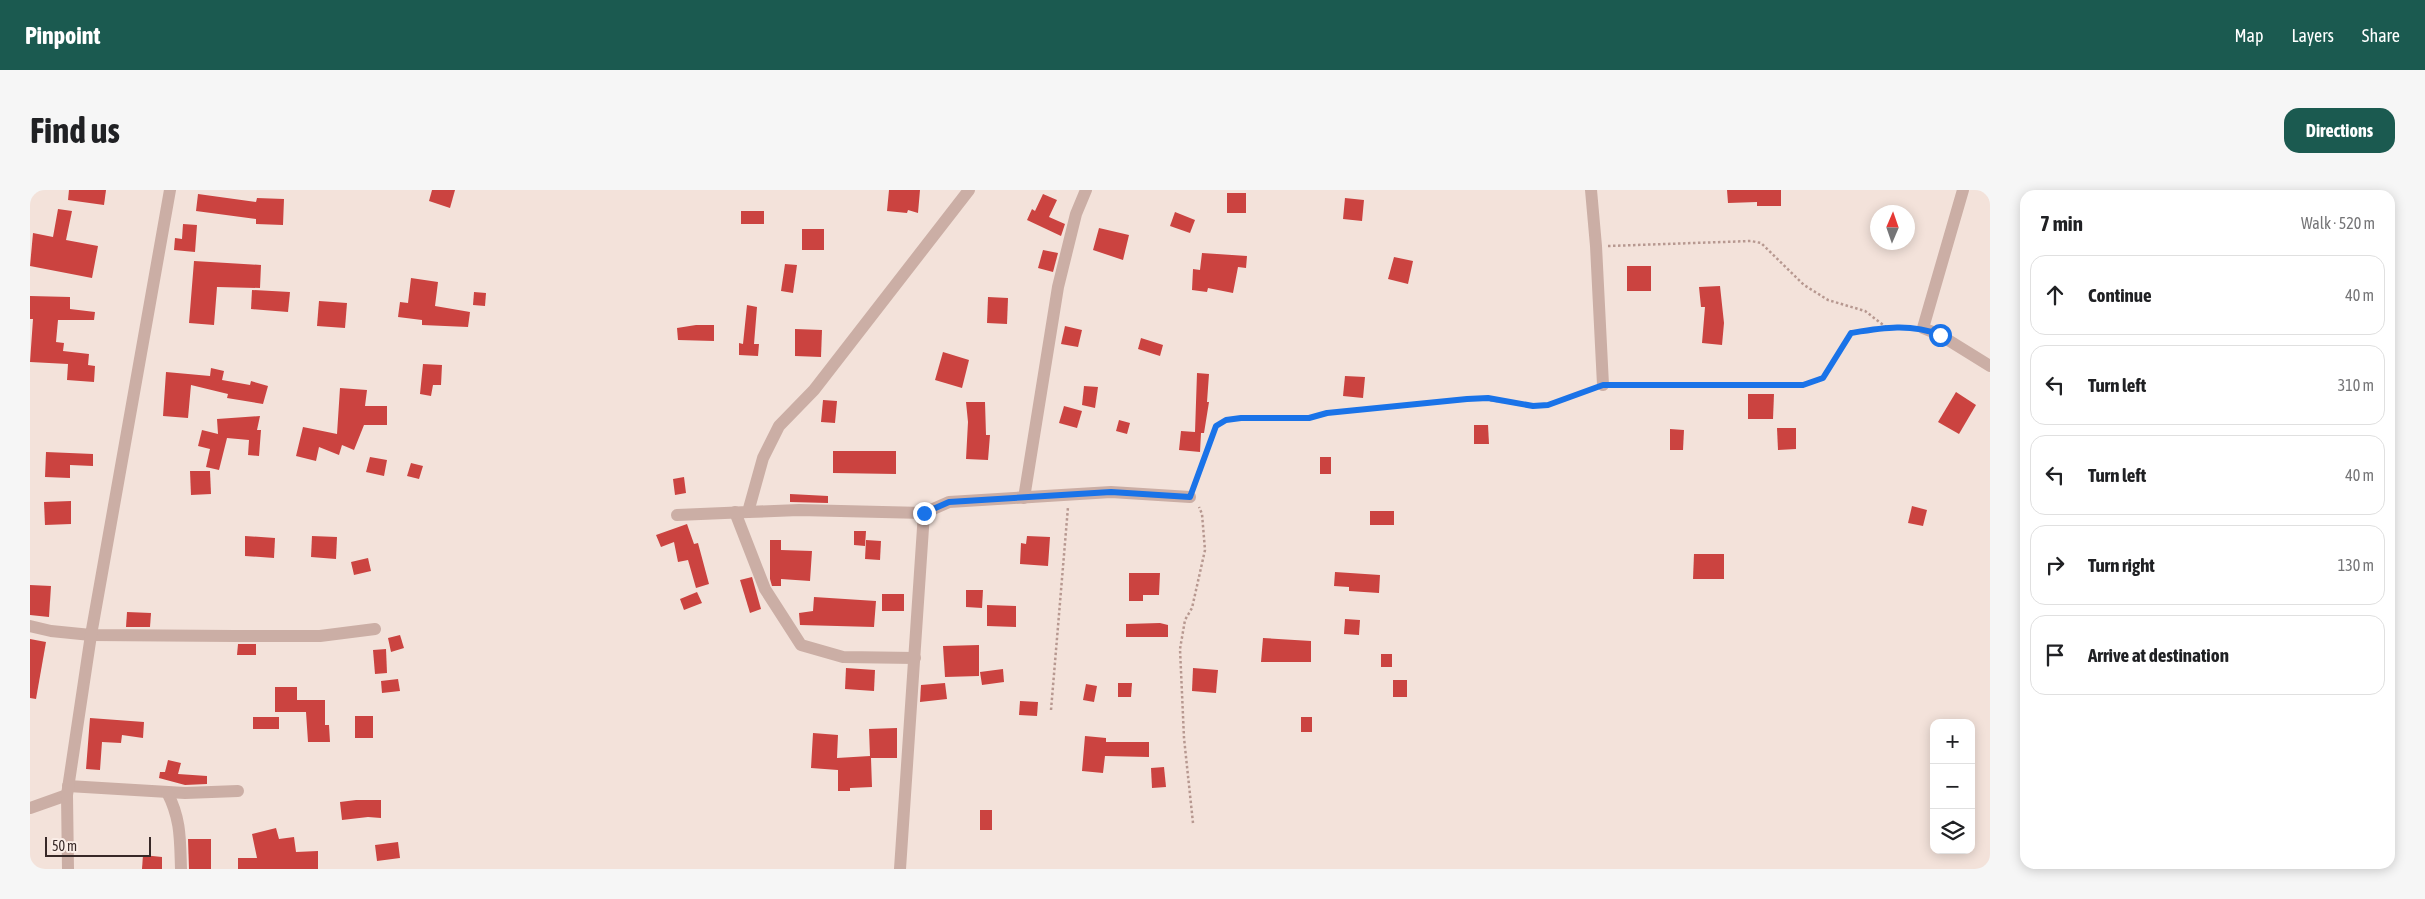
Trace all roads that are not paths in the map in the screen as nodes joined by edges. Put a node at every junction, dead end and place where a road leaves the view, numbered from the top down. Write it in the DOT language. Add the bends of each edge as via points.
graph roads {
  1 [pos="170,190"];
  2 [pos="969,190"];
  3 [pos="1086,190"];
  4 [pos="1591,190"];
  5 [pos="1962,190"];
  6 [pos="1990,366"];
  7 [pos="1603,385"];
  8 [pos="1190,497"];
  9 [pos="1024,498"];
  10 [pos="735,512"];
  11 [pos="748,512"];
  12 [pos="924,513"];
  13 [pos="677,515"];
  14 [pos="30,626"];
  15 [pos="375,628"];
  16 [pos="91,634"];
  17 [pos="915,658"];
  18 [pos="67,791"];
  19 [pos="167,792"];
  20 [pos="238,792"];
  21 [pos="30,808"];
  22 [pos="68,869"];
  23 [pos="181,869"];
  24 [pos="900,869"];
  1 -- 16 [label="street"];
  2 -- 11 [label="street" via="814,390 780,426 763,458"];
  3 -- 9 [label="street" via="1076,214 1058,286"];
  4 -- 7 [label="street"];
  5 -- 6 [label="street" via="1923,328"];
  8 -- 9 [label="street" via="1111,492"];
  9 -- 12 [label="street" via="949,502"];
  10 -- 11 [label="street"];
  10 -- 13 [label="street"];
  10 -- 17 [label="street" via="765,589 801,645 843,657"];
  11 -- 12 [label="street"];
  12 -- 17 [label="street"];
  14 -- 16 [label="street"];
  15 -- 16 [label="street" via="320,636"];
  16 -- 18 [label="street"];
  17 -- 24 [label="street"];
  18 -- 19 [label="street"];
  18 -- 21 [label="street"];
  18 -- 22 [label="street"];
  19 -- 20 [label="street"];
  19 -- 23 [label="street" via="180,830"];
}
